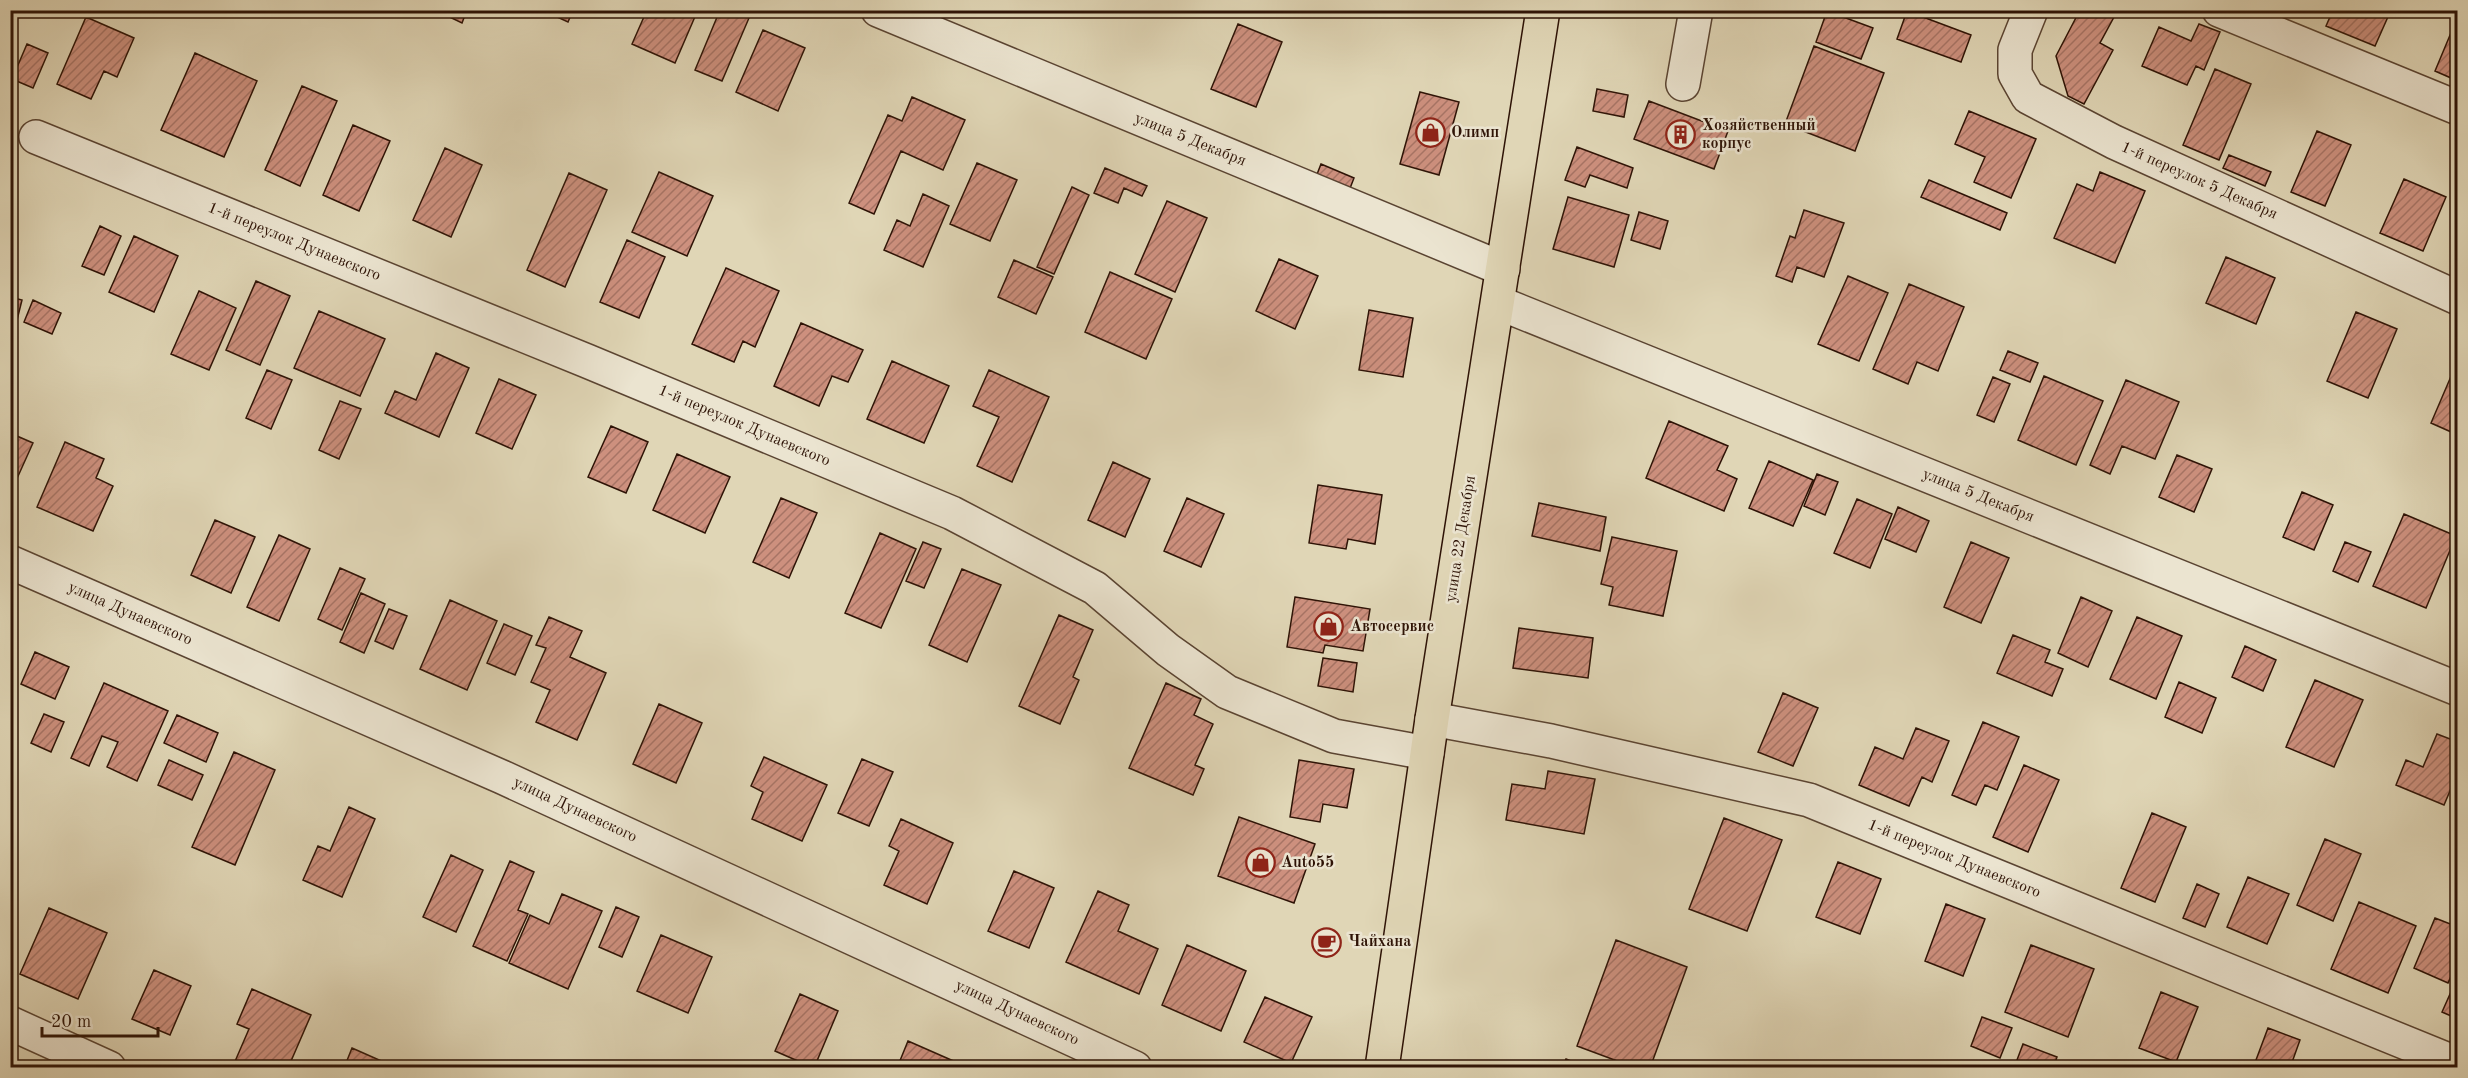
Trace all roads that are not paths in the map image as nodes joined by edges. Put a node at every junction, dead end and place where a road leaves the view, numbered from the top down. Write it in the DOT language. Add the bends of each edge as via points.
graph roads {
  1 [pos="878,10"];
  2 [pos="1542,10"];
  3 [pos="1696,10"];
  4 [pos="2031,10"];
  5 [pos="2219,10"];
  6 [pos="1683,84"];
  7 [pos="2457,108"];
  8 [pos="36,137"];
  9 [pos="1503,269"];
  10 [pos="2457,298"];
  11 [pos="1499,303"];
  12 [pos="10,562"];
  13 [pos="2457,689"];
  14 [pos="1432,719"];
  15 [pos="1427,753"];
  16 [pos="10,1023"];
  17 [pos="2457,1064"];
  18 [pos="109,1068"];
  19 [pos="1135,1068"];
  20 [pos="1382,1068"];
  1 -- 9 [label="street, улица 5 Декабря"];
  2 -- 9 [label="main road, улица 22 Декабря"];
  3 -- 6 [label="street"];
  4 -- 10 [label="street, 1-й переулок 5 Декабря" via="2015,50 2014,74 2028,97 2114,142"];
  5 -- 7 [label="street"];
  8 -- 15 [label="street, 1-й переулок Дунаевского" via="952,513 1095,588 1168,650 1227,692 1334,736"];
  9 -- 11 [label="main road, улица 22 Декабря"];
  11 -- 13 [label="street, улица 5 Декабря"];
  11 -- 14 [label="main road, улица 22 Декабря"];
  12 -- 19 [label="street, улица Дунаевского" via="502,777"];
  14 -- 15 [label="main road, улица 22 Декабря"];
  14 -- 17 [label="street, 1-й переулок Дунаевского" via="1551,741 1809,801"];
  15 -- 20 [label="main road, улица 22 Декабря"];
  16 -- 18 [label="street"];
}
